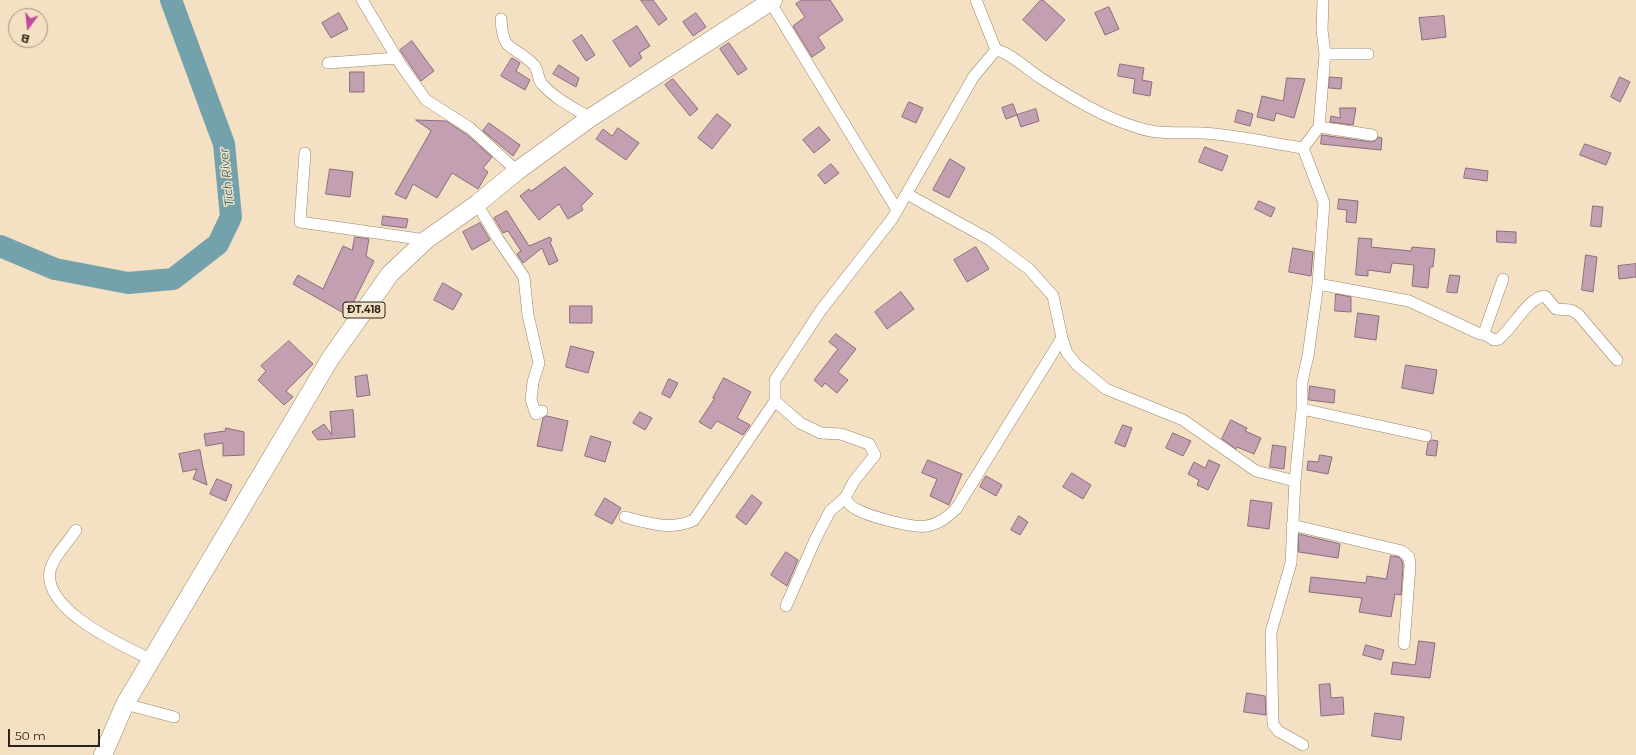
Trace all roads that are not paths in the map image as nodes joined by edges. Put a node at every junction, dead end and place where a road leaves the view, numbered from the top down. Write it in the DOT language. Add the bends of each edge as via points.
graph roads {
  1 [pos="362,0"];
  2 [pos="976,0"];
  3 [pos="1323,0"];
  4 [pos="770,1"];
  5 [pos="501,18"];
  6 [pos="996,50"];
  7 [pos="1325,54"];
  8 [pos="1368,54"];
  9 [pos="397,58"];
  10 [pos="328,63"];
  11 [pos="590,118"];
  12 [pos="1319,127"];
  13 [pos="1372,134"];
  14 [pos="1303,148"];
  15 [pos="305,153"];
  16 [pos="517,171"];
  17 [pos="907,194"];
  18 [pos="477,204"];
  19 [pos="897,210"];
  20 [pos="426,240"];
  21 [pos="1503,279"];
  22 [pos="1318,284"];
  23 [pos="1484,334"];
  24 [pos="1062,338"];
  25 [pos="1617,360"];
  26 [pos="775,401"];
  27 [pos="1302,410"];
  28 [pos="542,412"];
  29 [pos="1426,436"];
  30 [pos="1295,481"];
  31 [pos="845,498"];
  32 [pos="625,517"];
  33 [pos="1292,525"];
  34 [pos="76,530"];
  35 [pos="786,606"];
  36 [pos="1404,644"];
  37 [pos="152,660"];
  38 [pos="125,704"];
  39 [pos="174,717"];
  40 [pos="1303,745"];
  41 [pos="103,755"];
  1 -- 9 [label="street"];
  2 -- 6 [label="street"];
  3 -- 7 [label="street" via="1322,30"];
  4 -- 11 [label="main road, ĐT.418"];
  4 -- 19 [label="street"];
  5 -- 11 [label="street" via="505,43 536,66 540,82 547,89"];
  6 -- 14 [label="street" via="1004,51 1066,94 1104,114 1140,128 1166,133 1237,136"];
  6 -- 17 [label="street" via="974,76"];
  7 -- 8 [label="street"];
  7 -- 12 [label="street"];
  9 -- 10 [label="street"];
  9 -- 16 [label="street" via="426,100 470,128"];
  11 -- 16 [label="main road, ĐT.418"];
  12 -- 13 [label="street"];
  12 -- 14 [label="street"];
  14 -- 22 [label="street" via="1324,203"];
  15 -- 20 [label="street" via="300,222"];
  16 -- 18 [label="main road, ĐT.418"];
  17 -- 19 [label="street"];
  17 -- 24 [label="street" via="990,240 1029,269 1053,296"];
  18 -- 20 [label="main road, ĐT.418"];
  18 -- 28 [label="street" via="524,277 528,315 539,363 531,400 536,414"];
  19 -- 26 [label="street" via="821,310 775,380"];
  20 -- 37 [label="main road, ĐT.418" via="390,274 330,359"];
  21 -- 23 [label="street"];
  22 -- 23 [label="street" via="1409,301 1473,332"];
  22 -- 27 [label="street" via="1302,382"];
  23 -- 25 [label="street" via="1494,340 1499,339 1538,297 1545,296 1556,309 1571,310 1578,314"];
  24 -- 30 [label="street" via="1067,353 1077,365 1106,389 1183,420 1256,471"];
  24 -- 31 [label="street" via="956,509 939,523 926,527 908,526 858,510"];
  26 -- 31 [label="street" via="800,423 821,433 841,434 870,444 875,455 854,481"];
  26 -- 32 [label="street" via="694,520 674,526"];
  27 -- 29 [label="street"];
  27 -- 30 [label="street"];
  30 -- 33 [label="street"];
  31 -- 35 [label="street" via="830,511"];
  33 -- 36 [label="street" via="1402,550 1409,557"];
  33 -- 40 [label="street" via="1291,563 1271,632 1272,724 1278,731"];
  34 -- 37 [label="street" via="53,561 50,579 55,593 90,628"];
  37 -- 38 [label="main road, ĐT.418"];
  38 -- 39 [label="street"];
  38 -- 41 [label="main road, ĐT.418"];
}
